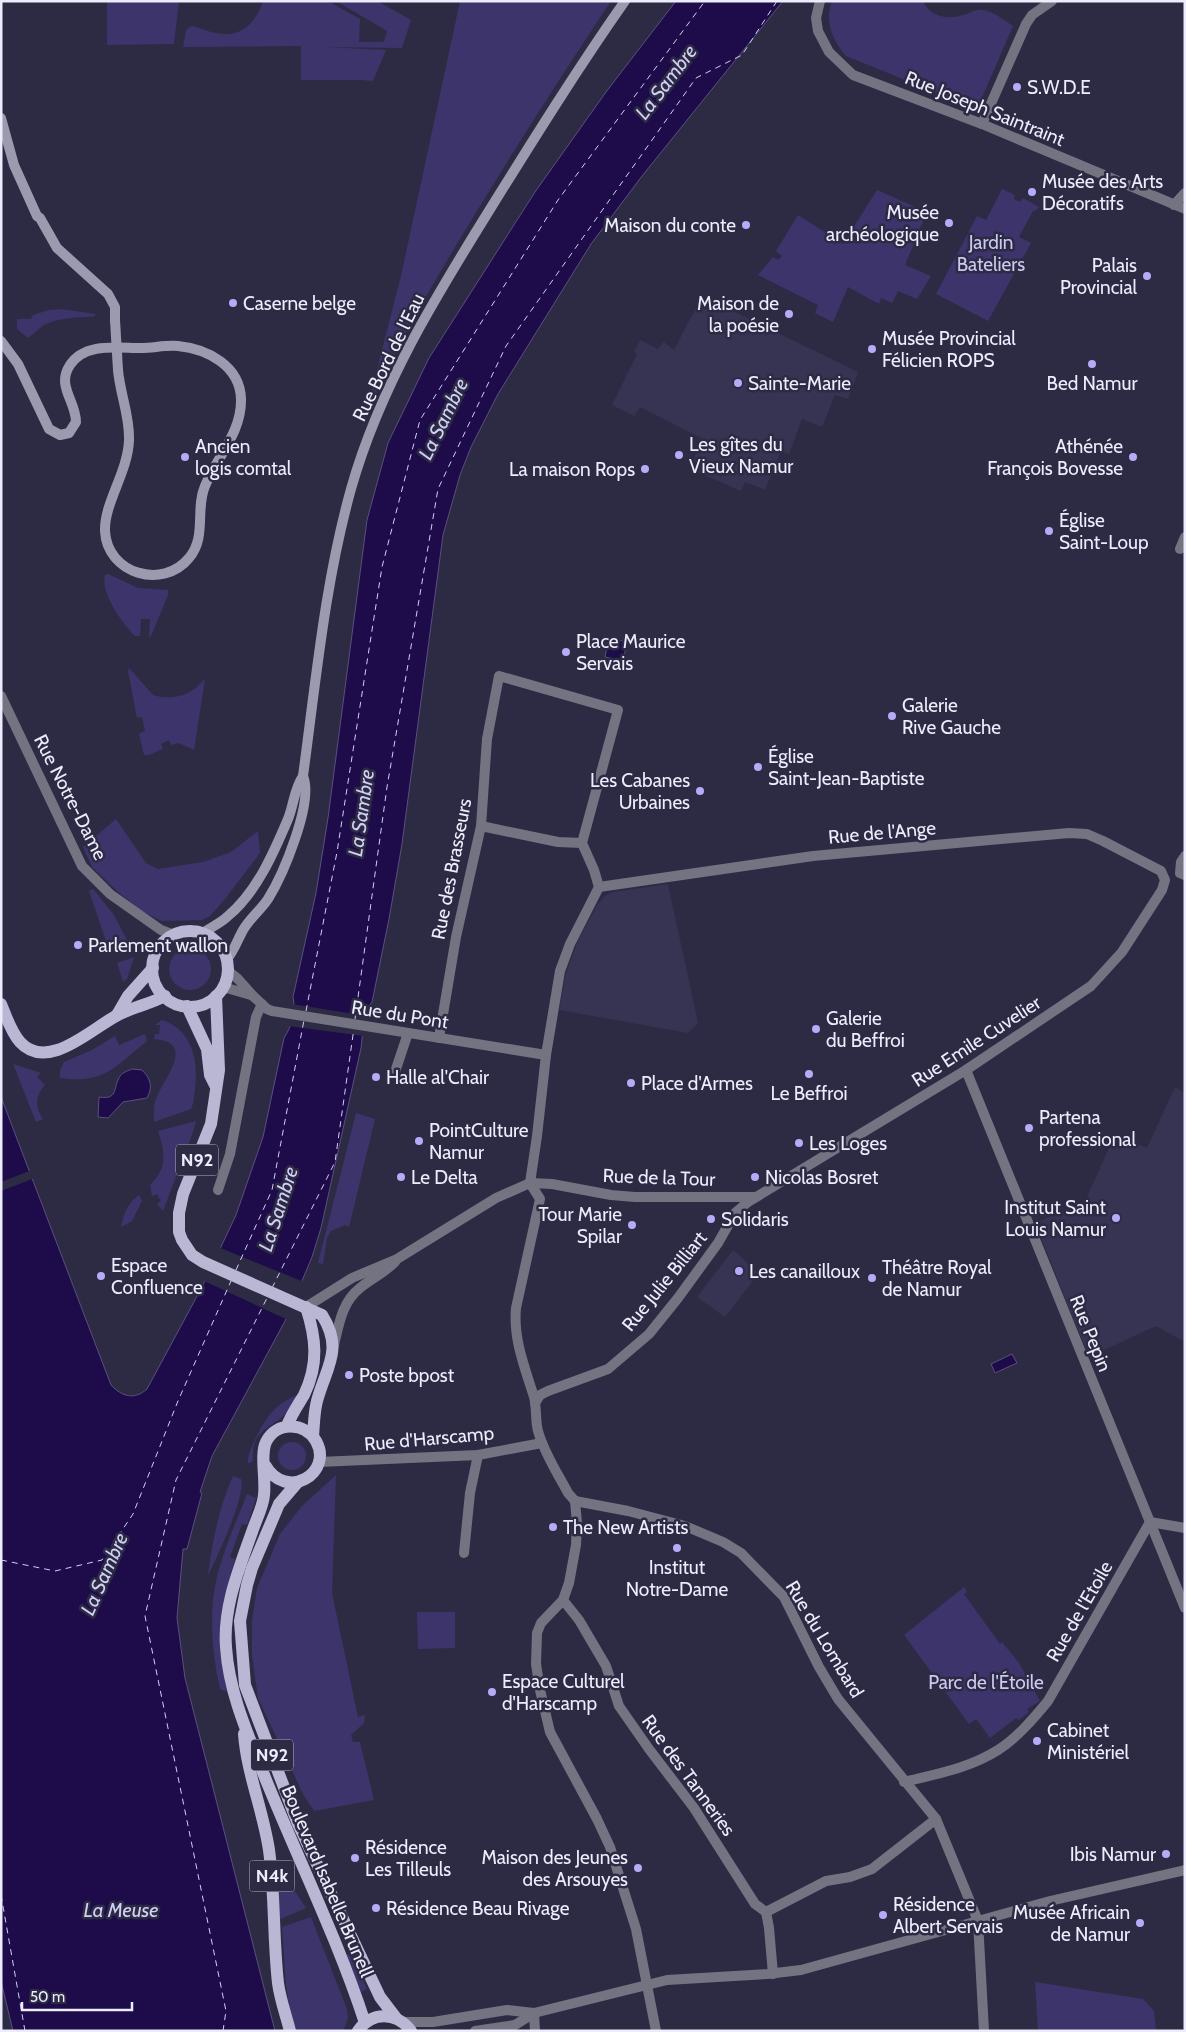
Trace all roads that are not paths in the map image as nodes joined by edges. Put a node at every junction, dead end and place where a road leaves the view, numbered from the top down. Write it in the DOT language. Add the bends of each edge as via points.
graph roads {
  1 [pos="624,1"];
  2 [pos="820,1"];
  3 [pos="1052,1"];
  4 [pos="1,118"];
  5 [pos="982,124"];
  6 [pos="1185,193"];
  7 [pos="1174,205"];
  8 [pos="1185,209"];
  9 [pos="1,341"];
  10 [pos="1185,537"];
  11 [pos="1180,549"];
  12 [pos="1,696"];
  13 [pos="303,776"];
  14 [pos="481,826"];
  15 [pos="582,844"];
  16 [pos="1185,856"];
  17 [pos="1161,871"];
  18 [pos="1182,874"];
  19 [pos="599,887"];
  20 [pos="203,934"];
  21 [pos="174,935"];
  22 [pos="227,965"];
  23 [pos="153,968"];
  24 [pos="220,991"];
  25 [pos="165,996"];
  26 [pos="253,996"];
  27 [pos="1,1004"];
  28 [pos="262,1004"];
  29 [pos="187,1006"];
  30 [pos="117,1015"];
  31 [pos="408,1033"];
  32 [pos="439,1038"];
  33 [pos="546,1054"];
  34 [pos="966,1070"];
  35 [pos="395,1072"];
  36 [pos="216,1088"];
  37 [pos="530,1183"];
  38 [pos="218,1190"];
  39 [pos="758,1197"];
  40 [pos="397,1259"];
  41 [pos="306,1307"];
  42 [pos="334,1346"];
  43 [pos="535,1403"];
  44 [pos="287,1426"];
  45 [pos="313,1436"];
  46 [pos="542,1443"];
  47 [pos="478,1455"];
  48 [pos="319,1462"];
  49 [pos="265,1466"];
  50 [pos="297,1483"];
  51 [pos="575,1501"];
  52 [pos="1150,1522"];
  53 [pos="1185,1528"];
  54 [pos="464,1553"];
  55 [pos="563,1600"];
  56 [pos="1185,1608"];
  57 [pos="243,1722"];
  58 [pos="904,1782"];
  59 [pos="936,1819"];
  60 [pos="1185,1870"];
  61 [pos="766,1912"];
  62 [pos="978,1921"];
  63 [pos="773,1974"];
  64 [pos="648,1984"];
  65 [pos="534,2013"];
  66 [pos="403,2024"];
  67 [pos="361,2027"];
  68 [pos="290,2031"];
  69 [pos="475,2031"];
  70 [pos="536,2031"];
  71 [pos="656,2031"];
  72 [pos="984,2031"];
  1 -- 13 [label="main road, Rue Bord de l'Eau" via="555,104 438,294 404,355 383,402 352,487 336,547"];
  2 -- 5 [label="street, Rue Joseph Saintraint" via="816,18 818,31 829,52 854,75"];
  3 -- 5 [label="street" via="1032,15 1026,24"];
  4 -- 9 [label="main road, bridge" via="14,165 37,216 57,248 108,294 115,307 115,320 118,370 129,440 126,464 106,520 110,550 126,568 143,575 160,575 176,570 196,548 205,486 233,433 240,411 236,376 212,356 188,348 170,346 91,350 75,358 65,377 66,393 76,417 75,426 69,433 56,435 47,427 18,364"];
  5 -- 7 [label="street, Rue Joseph Saintraint"];
  6 -- 7 [label="street"];
  7 -- 8 [label="street, Rue Joseph Saintraint"];
  10 -- 11 [label="street"];
  12 -- 21 [label="street, Rue Notre-Dame" via="82,866 110,894 161,930"];
  13 -- 20 [label="main road, Rue Bord de l'Eau" via="297,784 291,810 275,850 247,897 228,917"];
  13 -- 22 [label="main road, Rue Bord de l'Eau" via="306,784 291,853 268,898 242,932"];
  14 -- 15 [label="street"];
  14 -- 15 [label="street, Rue des Brasseurs" via="487,739 499,676 618,710"];
  14 -- 32 [label="street, Rue des Brasseurs" via="456,936"];
  15 -- 19 [label="street"];
  16 -- 18 [label="street" via="1181,862"];
  17 -- 19 [label="street, Rue de l'Ange" via="1087,834 1069,834 813,856"];
  17 -- 34 [label="street, Rue Emile Cuvelier" via="1165,880 1162,890 1122,952 1091,986"];
  19 -- 33 [label="street" via="560,971"];
  20 -- 21 [label="main road" via="187,931"];
  20 -- 22 [label="main road" via="219,945"];
  21 -- 23 [label="main road" via="159,948"];
  22 -- 24 [label="main road"];
  22 -- 26 [label="street, Rue du Pont"];
  23 -- 25 [label="main road" via="154,980"];
  23 -- 30 [label="main road" via="128,996"];
  24 -- 26 [label="street, Rue du Pont"];
  24 -- 29 [label="main road" via="202,1004"];
  24 -- 36 [label="main road, N92"];
  25 -- 29 [label="main road"];
  25 -- 30 [label="main road"];
  26 -- 28 [label="street, Rue du Pont"];
  27 -- 30 [label="main road" via="21,1043 38,1052 74,1043"];
  28 -- 31 [label="street, Rue du Pont" via="284,1013"];
  28 -- 38 [label="street" via="256,1017 230,1154"];
  29 -- 36 [label="main road, N92" via="207,1049 210,1075"];
  31 -- 32 [label="street, Rue du Pont"];
  31 -- 35 [label="street"];
  32 -- 33 [label="street, Rue du Pont"];
  33 -- 37 [label="street"];
  34 -- 39 [label="street, Rue Emile Cuvelier"];
  34 -- 52 [label="street, Rue Pepin"];
  36 -- 41 [label="main road, N92" via="211,1124 183,1194 178,1232 185,1247 203,1262"];
  37 -- 39 [label="street, Rue de la Tour" via="635,1197"];
  37 -- 40 [label="street" via="496,1198"];
  37 -- 43 [label="street" via="540,1199 516,1308 515,1327"];
  39 -- 43 [label="street, Rue Julie Billiart" via="735,1213 718,1243 649,1334 608,1369 548,1391"];
  40 -- 41 [label="street" via="352,1278"];
  40 -- 42 [label="street" via="382,1274 359,1288 349,1300 341,1314"];
  41 -- 42 [label="main road, N92" via="322,1315 331,1331"];
  41 -- 44 [label="main road, Boulevard Isabelle Brunell" via="316,1347 314,1365 304,1394"];
  42 -- 45 [label="main road, N92" via="330,1368 317,1401"];
  43 -- 46 [label="street"];
  44 -- 45 [label="main road" via="300,1428"];
  44 -- 49 [label="main road, Boulevard Isabelle Brunell" via="267,1440"];
  45 -- 48 [label="main road" via="320,1453"];
  46 -- 47 [label="street, Rue d'Harscamp"];
  46 -- 51 [label="street" via="568,1494"];
  47 -- 48 [label="street, Rue d'Harscamp"];
  47 -- 54 [label="street" via="470,1492"];
  48 -- 50 [label="main road, Boulevard Isabelle Brunell" via="311,1476"];
  49 -- 50 [label="main road" via="280,1481"];
  49 -- 57 [label="main road, Boulevard Isabelle Brunell / N92" via="264,1497 234,1582 226,1616 232,1691"];
  50 -- 66 [label="main road, Boulevard Isabelle Brunell / N92" via="279,1504 247,1585 240,1621 245,1685 298,1824 380,1998"];
  51 -- 55 [label="street" via="576,1545"];
  51 -- 58 [label="street, Rue du Lombard" via="685,1526 741,1553 784,1597 838,1699"];
  52 -- 53 [label="street"];
  52 -- 56 [label="street, Rue Pepin"];
  52 -- 58 [label="street, Rue de l'Etoile" via="1040,1711 991,1754 957,1768"];
  55 -- 61 [label="street, Rue des Tanneries" via="606,1666 619,1706 694,1808 755,1904"];
  55 -- 64 [label="street" via="541,1623 537,1633 536,1664 540,1690 550,1732 610,1847 636,1929"];
  57 -- 67 [label="main road, Boulevard Isabelle Brunell / N92" via="344,1966"];
  57 -- 68 [label="main road, N4k" via="246,1758 269,1848 278,1984"];
  58 -- 59 [label="street, Rue du Lombard"];
  59 -- 61 [label="street" via="872,1869 826,1881"];
  59 -- 62 [label="street, Rue du Lombard"];
  60 -- 62 [label="street"];
  61 -- 63 [label="street"];
  62 -- 63 [label="street" via="816,1966"];
  62 -- 72 [label="street, Rue du Lombard"];
  63 -- 64 [label="street"];
  64 -- 65 [label="street"];
  64 -- 71 [label="street"];
  65 -- 66 [label="street" via="507,2010"];
  65 -- 69 [label="street" via="515,2025"];
  65 -- 70 [label="street"];
  66 -- 67 [label="main road" via="385,2016 374,2018"];
}
